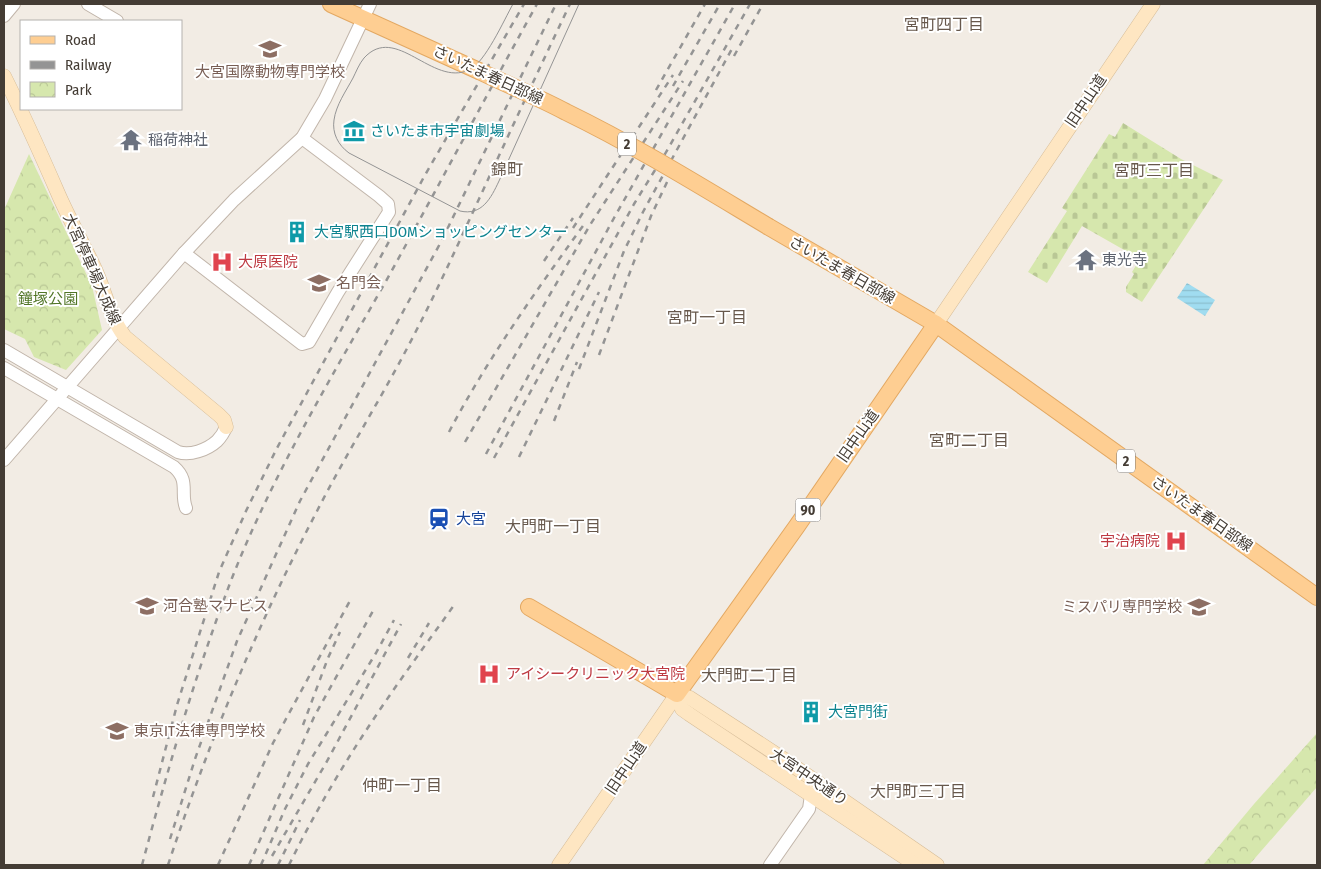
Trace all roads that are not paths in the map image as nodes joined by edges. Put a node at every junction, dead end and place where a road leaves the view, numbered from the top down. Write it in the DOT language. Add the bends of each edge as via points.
graph roads {
  1 [pos="14,4"];
  2 [pos="88,4"];
  3 [pos="331,4"];
  4 [pos="1153,4"];
  5 [pos="367,11"];
  6 [pos="4,16"];
  7 [pos="115,20"];
  8 [pos="4,76"];
  9 [pos="20,108"];
  10 [pos="21,110"];
  11 [pos="302,138"];
  12 [pos="184,253"];
  13 [pos="936,324"];
  14 [pos="122,333"];
  15 [pos="4,350"];
  16 [pos="4,368"];
  17 [pos="67,387"];
  18 [pos="57,399"];
  19 [pos="226,427"];
  20 [pos="4,460"];
  21 [pos="186,508"];
  22 [pos="1317,597"];
  23 [pos="529,607"];
  24 [pos="677,694"];
  25 [pos="815,789"];
  26 [pos="559,865"];
  27 [pos="770,865"];
  28 [pos="916,865"];
  29 [pos="937,865"];
  1 -- 6 [label="street"];
  2 -- 7 [label="street"];
  3 -- 5 [label="main road, さいたま春日部線 / 2"];
  4 -- 13 [label="main road, 旧中山道"];
  5 -- 11 [label="street" via="325,99"];
  5 -- 13 [label="main road, さいたま春日部線 / 2, bridge" via="603,131"];
  8 -- 9 [label="main road, 大宮停車場大成線"];
  10 -- 14 [label="main road, 大宮停車場大成線"];
  11 -- 12 [label="street" via="234,200"];
  11 -- 12 [label="street" via="379,196 388,204 389,212 309,342 302,344"];
  12 -- 14 [label="street"];
  13 -- 22 [label="main road, さいたま春日部線 / 2"];
  13 -- 24 [label="main road, 旧中山道 / 90"];
  14 -- 17 [label="street"];
  14 -- 19 [label="main road, 大宮停車場大成線" via="220,415"];
  15 -- 17 [label="street"];
  16 -- 18 [label="street"];
  17 -- 18 [label="street"];
  17 -- 19 [label="street" via="184,454 209,447 218,441"];
  18 -- 20 [label="street"];
  18 -- 21 [label="street" via="174,467 183,480"];
  23 -- 24 [label="main road, 大宮中央通り"];
  24 -- 25 [label="main road, 大宮中央通り" via="682,709 689,714"];
  24 -- 26 [label="main road, 旧中山道"];
  25 -- 27 [label="street" via="810,808"];
  25 -- 28 [label="main road, 大宮中央通り"];
  25 -- 29 [label="main road, 大宮中央通り"];
}
